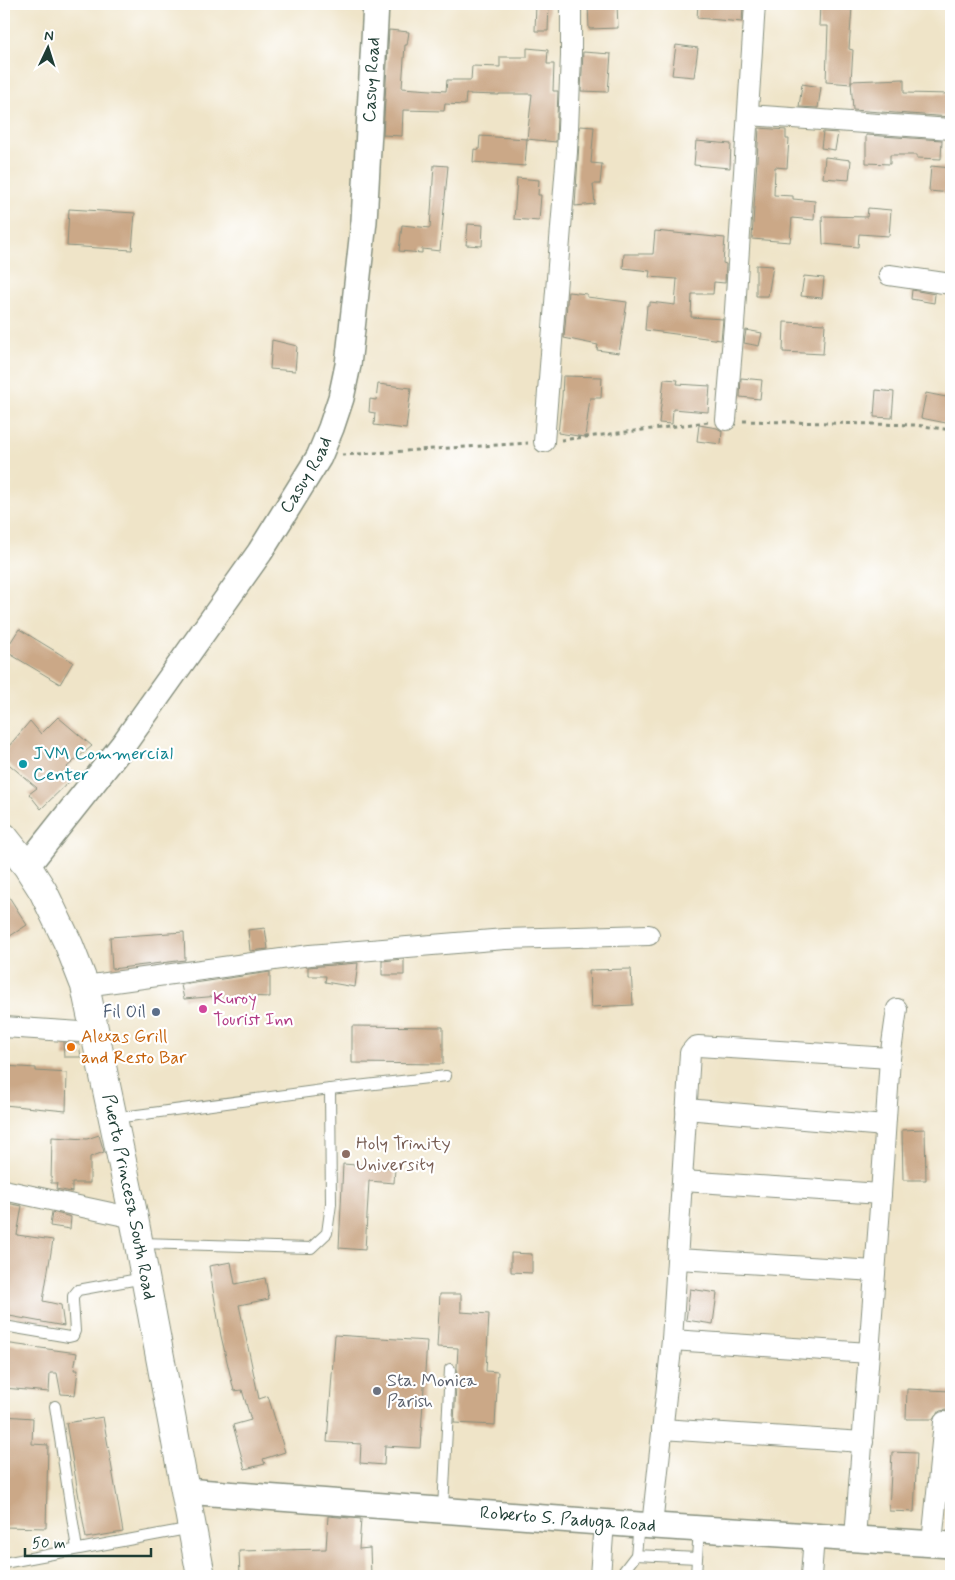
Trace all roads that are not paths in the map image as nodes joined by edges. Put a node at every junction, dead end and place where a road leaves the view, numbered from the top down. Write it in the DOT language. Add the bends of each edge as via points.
graph roads {
  1 [pos="376,4"];
  2 [pos="570,4"];
  3 [pos="755,4"];
  4 [pos="748,115"];
  5 [pos="951,129"];
  6 [pos="889,275"];
  7 [pos="951,284"];
  8 [pos="726,420"];
  9 [pos="544,442"];
  10 [pos="4,839"];
  11 [pos="27,866"];
  12 [pos="649,935"];
  13 [pos="85,986"];
  14 [pos="896,1009"];
  15 [pos="4,1027"];
  16 [pos="96,1033"];
  17 [pos="890,1058"];
  18 [pos="446,1076"];
  19 [pos="330,1089"];
  20 [pos="686,1109"];
  21 [pos="114,1118"];
  22 [pos="885,1126"];
  23 [pos="683,1181"];
  24 [pos="4,1190"];
  25 [pos="881,1194"];
  26 [pos="136,1231"];
  27 [pos="678,1259"];
  28 [pos="875,1271"];
  29 [pos="145,1278"];
  30 [pos="4,1326"];
  31 [pos="672,1340"];
  32 [pos="869,1354"];
  33 [pos="450,1369"];
  34 [pos="55,1406"];
  35 [pos="944,1422"];
  36 [pos="662,1429"];
  37 [pos="863,1442"];
  38 [pos="185,1491"];
  39 [pos="443,1510"];
  40 [pos="604,1522"];
  41 [pos="645,1526"];
  42 [pos="192,1528"];
  43 [pos="699,1529"];
  44 [pos="814,1536"];
  45 [pos="855,1538"];
  46 [pos="942,1544"];
  47 [pos="77,1549"];
  48 [pos="636,1555"];
  49 [pos="697,1558"];
  50 [pos="4,1563"];
  51 [pos="201,1576"];
  52 [pos="600,1576"];
  53 [pos="620,1576"];
  54 [pos="696,1576"];
  55 [pos="811,1576"];
  1 -- 11 [label="street, Casuy Road" via="364,221 348,365 331,428 319,457 255,560 123,745"];
  2 -- 9 [label="street" via="567,152"];
  3 -- 4 [label="street"];
  4 -- 5 [label="street"];
  4 -- 8 [label="street"];
  6 -- 7 [label="street"];
  10 -- 11 [label="main road, Puerto Princesa South Road"];
  11 -- 13 [label="main road, Puerto Princesa South Road" via="43,891"];
  12 -- 13 [label="street" via="505,939 310,955"];
  13 -- 16 [label="main road, Puerto Princesa South Road"];
  14 -- 17 [label="street"];
  15 -- 16 [label="street"];
  16 -- 21 [label="main road, Puerto Princesa South Road"];
  17 -- 20 [label="street" via="694,1047 690,1053"];
  17 -- 22 [label="street"];
  18 -- 19 [label="lane"];
  19 -- 21 [label="lane"];
  19 -- 26 [label="lane" via="331,1204 327,1233 311,1248"];
  20 -- 22 [label="street"];
  20 -- 23 [label="street"];
  21 -- 26 [label="main road, Puerto Princesa South Road"];
  22 -- 25 [label="street"];
  23 -- 25 [label="street"];
  23 -- 27 [label="street"];
  24 -- 26 [label="street"];
  25 -- 28 [label="street"];
  26 -- 29 [label="main road, Puerto Princesa South Road"];
  27 -- 28 [label="street"];
  27 -- 31 [label="street"];
  28 -- 32 [label="street"];
  29 -- 30 [label="lane" via="78,1290 73,1296 73,1336"];
  29 -- 38 [label="main road, Puerto Princesa South Road"];
  31 -- 32 [label="street"];
  31 -- 36 [label="street"];
  32 -- 37 [label="street"];
  33 -- 39 [label="lane"];
  34 -- 47 [label="lane"];
  35 -- 46 [label="street"];
  36 -- 37 [label="street"];
  36 -- 41 [label="street"];
  37 -- 45 [label="street"];
  38 -- 39 [label="street, Roberto S. Paduga Road"];
  38 -- 42 [label="main road, Puerto Princesa South Road"];
  39 -- 40 [label="street, Roberto S. Paduga Road"];
  40 -- 41 [label="street, Roberto S. Paduga Road"];
  40 -- 52 [label="street"];
  41 -- 43 [label="street, Roberto S. Paduga Road"];
  41 -- 48 [label="lane"];
  42 -- 47 [label="lane"];
  42 -- 51 [label="main road, Puerto Princesa South Road"];
  43 -- 44 [label="street, Roberto S. Paduga Road"];
  43 -- 49 [label="lane"];
  44 -- 45 [label="street, Roberto S. Paduga Road"];
  44 -- 55 [label="street"];
  45 -- 46 [label="street, Roberto S. Paduga Road"];
  47 -- 50 [label="lane"];
  48 -- 49 [label="lane"];
  48 -- 53 [label="lane"];
  49 -- 54 [label="lane"];
}
